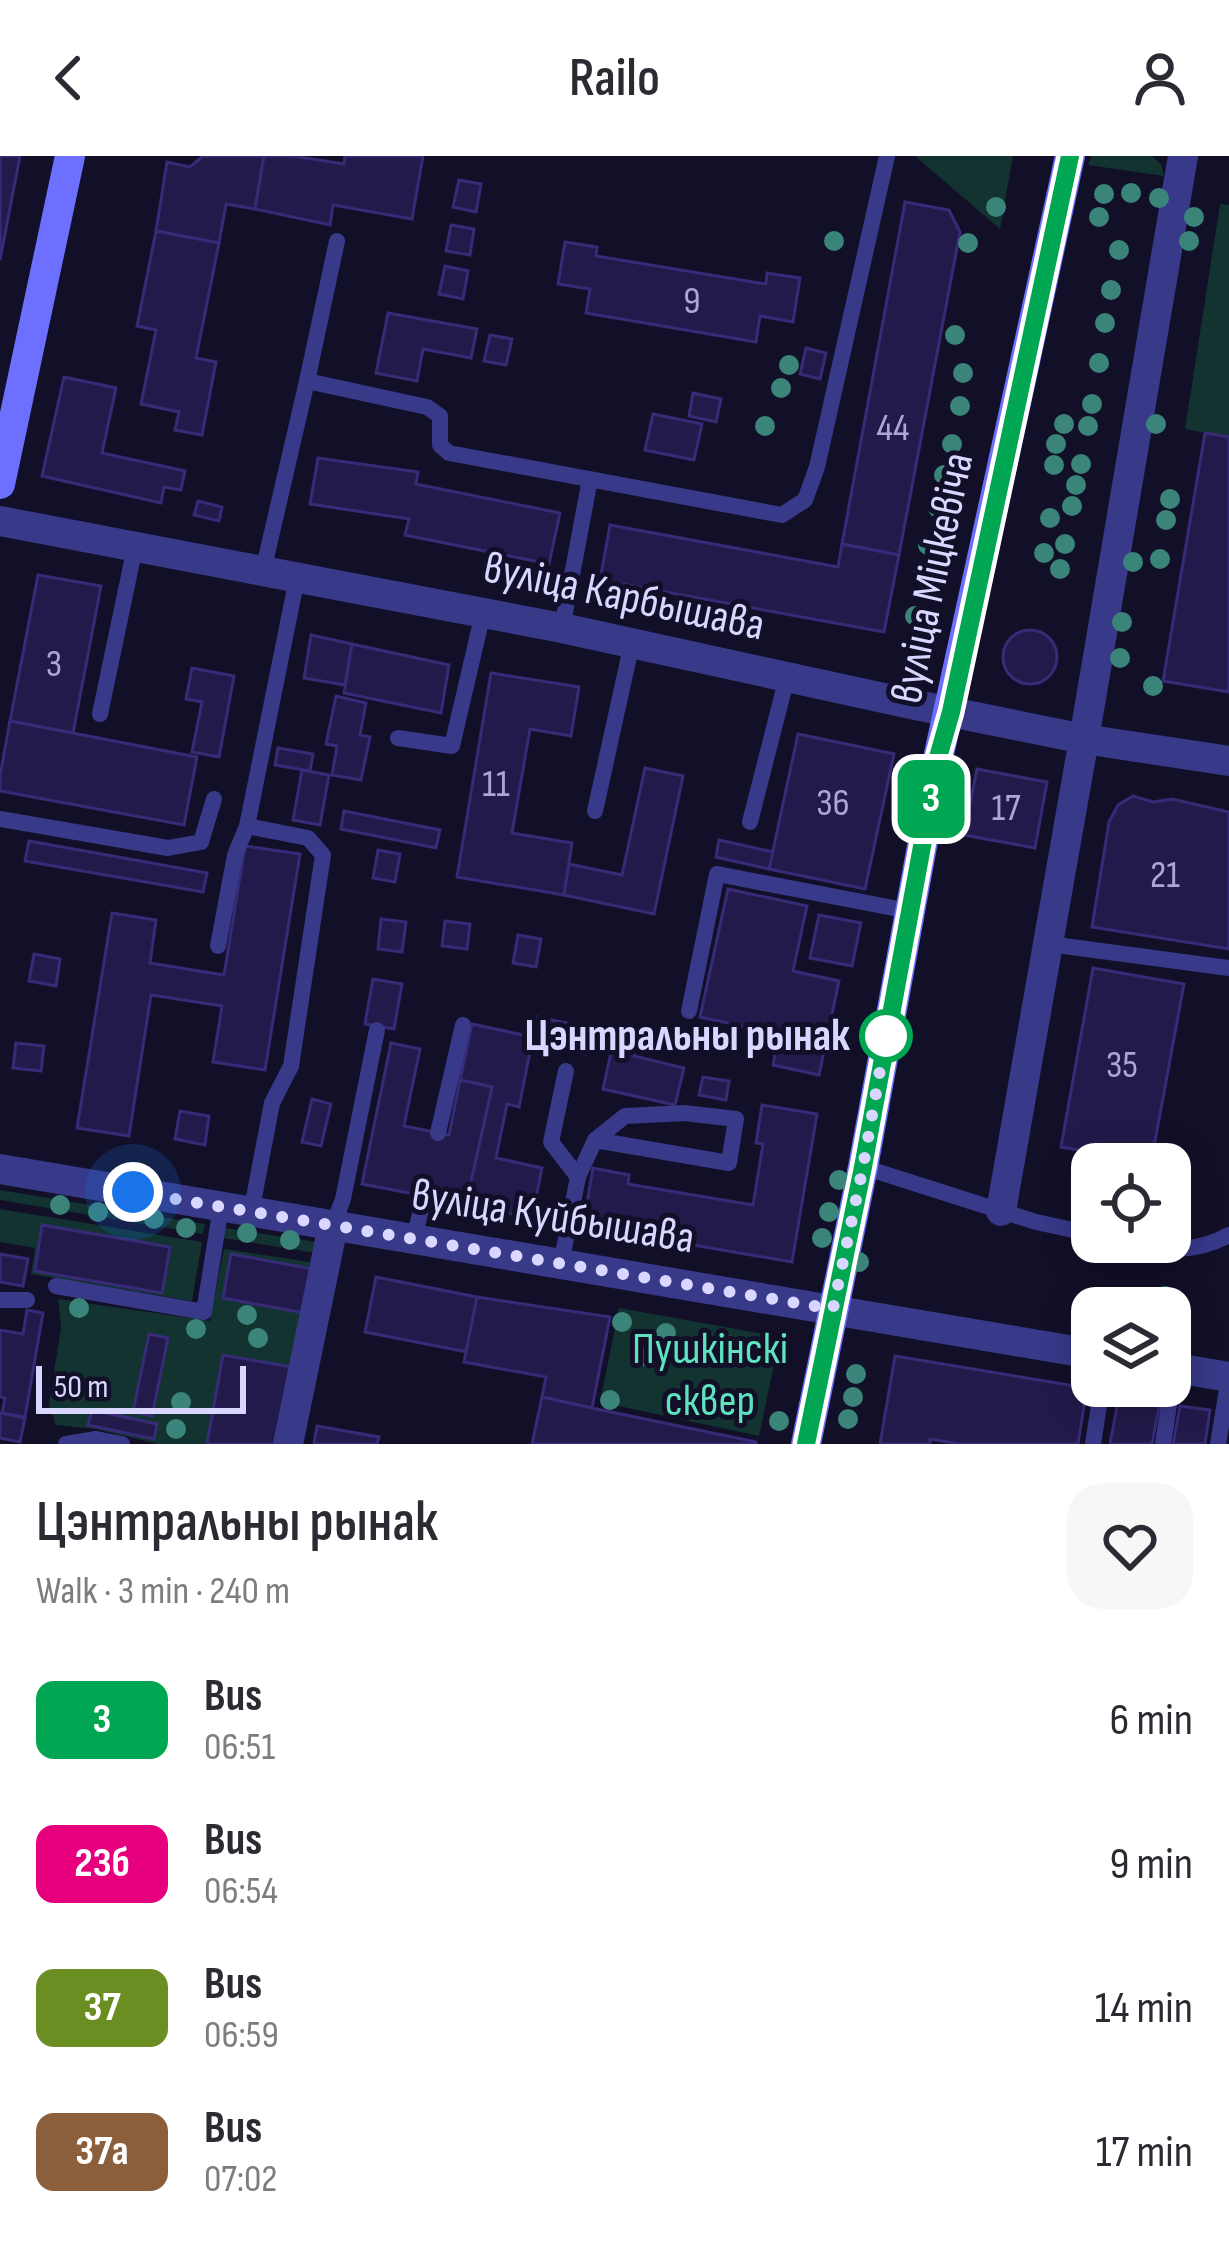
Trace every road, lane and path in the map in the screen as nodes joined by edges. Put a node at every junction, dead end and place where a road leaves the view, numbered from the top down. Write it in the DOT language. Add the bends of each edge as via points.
graph roads {
  1 [pos="70,156"];
  2 [pos="887,156"];
  3 [pos="1070,156"];
  4 [pos="1183,156"];
  5 [pos="337,241"];
  6 [pos="308,381"];
  7 [pos="590,479"];
  8 [pos="0,484"];
  9 [pos="0,521"];
  10 [pos="135,547"];
  11 [pos="263,571"];
  12 [pos="297,578"];
  13 [pos="483,613"];
  14 [pos="562,628"];
  15 [pos="632,643"];
  16 [pos="787,677"];
  17 [pos="951,712"];
  18 [pos="100,714"];
  19 [pos="398,738"];
  20 [pos="1084,739"];
  21 [pos="1229,761"];
  22 [pos="214,799"];
  23 [pos="595,811"];
  24 [pos="0,819"];
  25 [pos="750,822"];
  26 [pos="247,826"];
  27 [pos="908,911"];
  28 [pos="1049,944"];
  29 [pos="218,946"];
  30 [pos="1229,968"];
  31 [pos="689,1011"];
  32 [pos="463,1024"];
  33 [pos="377,1030"];
  34 [pos="566,1071"];
  35 [pos="438,1133"];
  36 [pos="595,1140"];
  37 [pos="863,1167"];
  38 [pos="0,1169"];
  39 [pos="578,1177"];
  40 [pos="424,1196"];
  41 [pos="236,1210"];
  42 [pos="1001,1211"];
  43 [pos="333,1226"];
  44 [pos="1071,1229"];
  45 [pos="1229,1235"];
  46 [pos="414,1240"];
  47 [pos="1191,1249"];
  48 [pos="561,1264"];
  49 [pos="56,1286"];
  50 [pos="0,1300"];
  51 [pos="27,1300"];
  52 [pos="833,1309"];
  53 [pos="1071,1350"];
  54 [pos="1229,1377"];
  55 [pos="1191,1379"];
  56 [pos="1099,1407"];
  57 [pos="1167,1407"];
  58 [pos="66,1444"];
  59 [pos="122,1444"];
  60 [pos="288,1444"];
  61 [pos="806,1444"];
  62 [pos="1093,1444"];
  63 [pos="1162,1444"];
  64 [pos="1218,1444"];
  1 -- 8 [label="main road"];
  2 -- 7 [label="lane" via="805,500 782,515"];
  3 -- 17 [label="main road, вуліца Міцкевіча"];
  4 -- 20 [label="street"];
  5 -- 6 [label="lane"];
  6 -- 7 [label="lane" via="427,406 440,416 440,445 449,453"];
  6 -- 11 [label="lane"];
  7 -- 14 [label="lane"];
  9 -- 10 [label="street, вуліца Карбышава"];
  10 -- 11 [label="street, вуліца Карбышава"];
  10 -- 18 [label="lane"];
  11 -- 12 [label="street, вуліца Карбышава"];
  12 -- 13 [label="street, вуліца Карбышава"];
  12 -- 26 [label="lane"];
  13 -- 14 [label="street, вуліца Карбышава"];
  13 -- 19 [label="lane" via="452,746"];
  14 -- 15 [label="street, вуліца Карбышава"];
  15 -- 16 [label="street, вуліца Карбышава"];
  15 -- 23 [label="lane"];
  16 -- 17 [label="street, вуліца Карбышава"];
  16 -- 25 [label="lane"];
  17 -- 20 [label="street, вуліца Карбышава"];
  17 -- 27 [label="main road, вуліца Міцкевіча"];
  20 -- 21 [label="street, вуліца Карбышава"];
  20 -- 28 [label="street"];
  22 -- 24 [label="lane" via="202,842 168,848"];
  26 -- 29 [label="lane"];
  26 -- 41 [label="lane" via="308,838 323,855 291,1066"];
  27 -- 31 [label="lane" via="717,874"];
  27 -- 37 [label="main road, вуліца Міцкевіча"];
  28 -- 30 [label="lane"];
  28 -- 42 [label="street"];
  32 -- 35 [label="lane"];
  33 -- 43 [label="lane"];
  34 -- 39 [label="lane" via="551,1142"];
  36 -- 36 [label="lane" via="729,1163 736,1119 625,1116"];
  36 -- 39 [label="lane"];
  37 -- 42 [label="lane"];
  37 -- 52 [label="main road, вуліца Міцкевіча"];
  38 -- 41 [label="street, вуліца Куйбышава"];
  39 -- 48 [label="lane"];
  40 -- 46 [label="lane"];
  41 -- 43 [label="street, вуліца Куйбышава"];
  41 -- 49 [label="lane" via="204,1312"];
  42 -- 44 [label="lane"];
  43 -- 46 [label="street, вуліца Куйбышава"];
  43 -- 60 [label="street"];
  45 -- 47 [label="lane"];
  46 -- 48 [label="street, вуліца Куйбышава"];
  48 -- 52 [label="street, вуліца Куйбышава"];
  50 -- 51 [label="lane"];
  52 -- 53 [label="street, вуліца Куйбышава"];
  52 -- 61 [label="main road, вуліца Міцкевіча"];
  54 -- 55 [label="street"];
  54 -- 64 [label="lane"];
  56 -- 62 [label="lane"];
  57 -- 63 [label="lane"];
  58 -- 59 [label="lane"];
}
